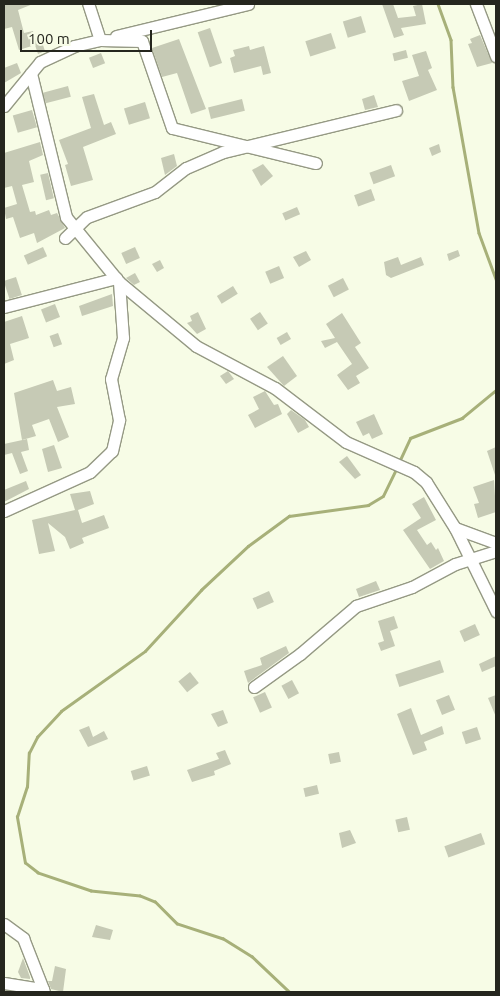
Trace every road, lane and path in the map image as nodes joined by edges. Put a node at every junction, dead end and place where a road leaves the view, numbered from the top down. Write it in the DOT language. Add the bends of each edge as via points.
graph roads {
  1 [pos="88,4"];
  2 [pos="248,4"];
  3 [pos="476,4"];
  4 [pos="100,40"];
  5 [pos="496,56"];
  6 [pos="31,73"];
  7 [pos="4,106"];
  8 [pos="396,110"];
  9 [pos="247,148"];
  10 [pos="316,163"];
  11 [pos="73,228"];
  12 [pos="64,238"];
  13 [pos="117,280"];
  14 [pos="4,307"];
  15 [pos="4,511"];
  16 [pos="455,528"];
  17 [pos="496,543"];
  18 [pos="496,551"];
  19 [pos="470,558"];
  20 [pos="496,612"];
  21 [pos="254,687"];
  22 [pos="4,924"];
  23 [pos="4,983"];
  24 [pos="44,990"];
  1 -- 4 [label="street"];
  2 -- 4 [label="street"];
  3 -- 5 [label="street"];
  4 -- 6 [label="street" via="54,53"];
  4 -- 9 [label="street" via="142,41 172,128"];
  6 -- 7 [label="street"];
  6 -- 11 [label="street" via="59,196"];
  8 -- 9 [label="street" via="283,135"];
  9 -- 10 [label="street"];
  9 -- 11 [label="street" via="223,152 186,168 155,192 87,217"];
  11 -- 12 [label="street"];
  11 -- 13 [label="street" via="100,256"];
  13 -- 14 [label="street"];
  13 -- 15 [label="street" via="123,338 112,368 119,420 112,451 90,472"];
  13 -- 16 [label="street" via="196,346 275,388 346,442 414,472 426,482"];
  16 -- 17 [label="street"];
  16 -- 19 [label="street"];
  18 -- 19 [label="street"];
  19 -- 20 [label="street"];
  19 -- 21 [label="street" via="412,587 356,606 300,654"];
  22 -- 24 [label="street" via="22,938"];
  23 -- 24 [label="street"];
}
